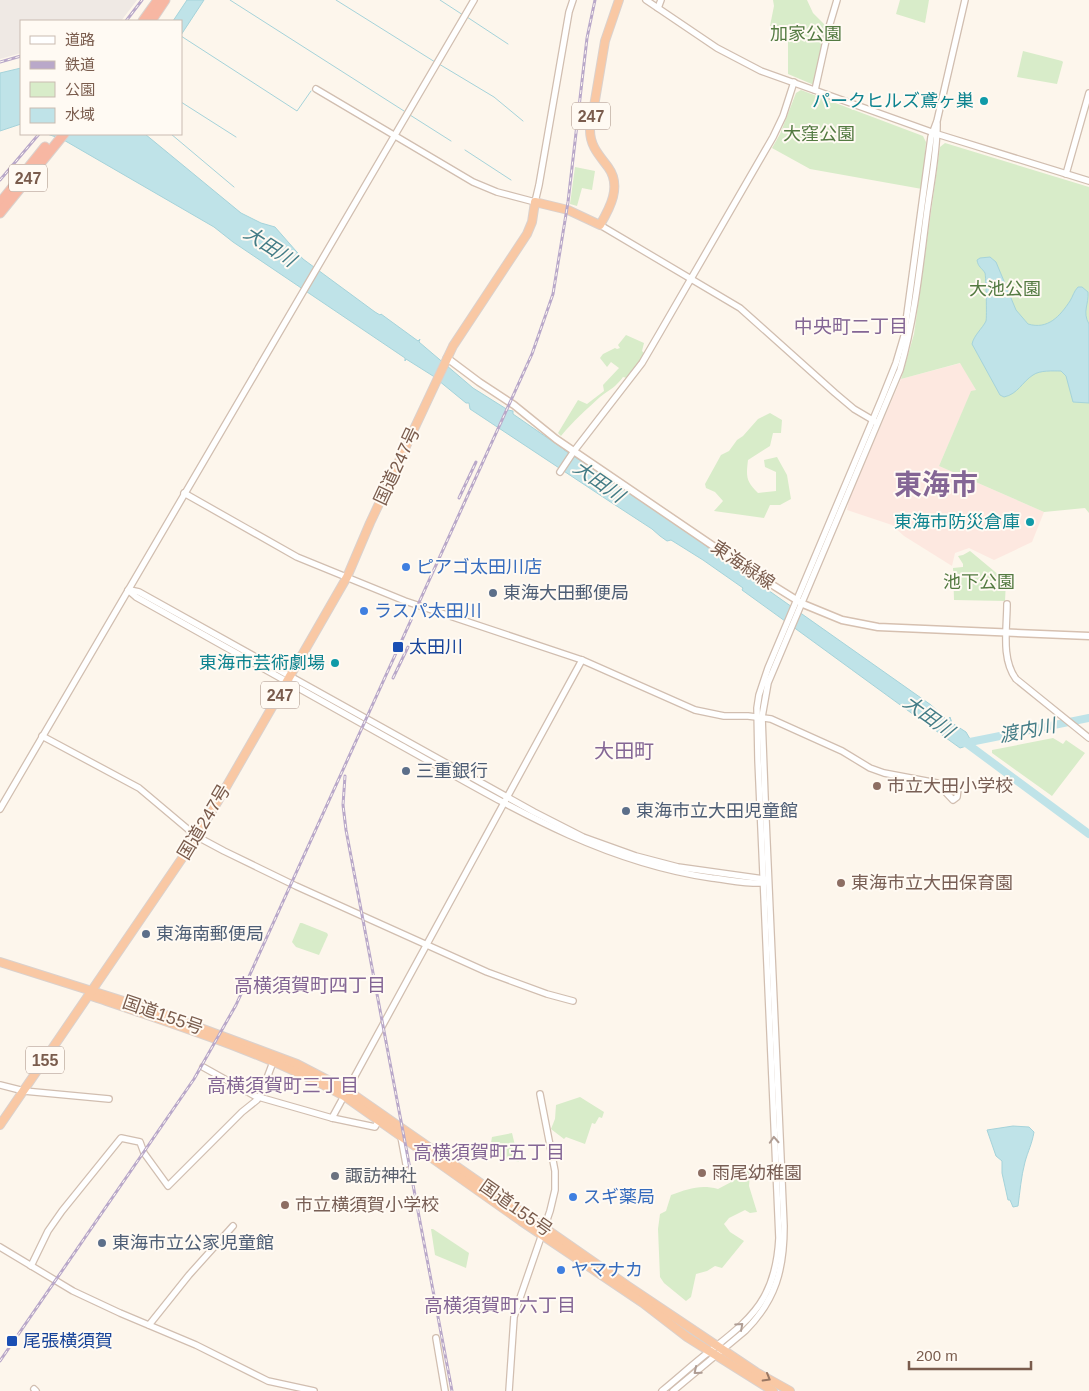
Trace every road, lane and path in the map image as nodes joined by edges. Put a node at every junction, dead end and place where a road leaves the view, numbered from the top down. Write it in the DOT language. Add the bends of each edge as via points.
graph roads {
  1 [pos="158,0"];
  2 [pos="165,0"];
  3 [pos="474,0"];
  4 [pos="573,0"];
  5 [pos="619,0"];
  6 [pos="646,0"];
  7 [pos="661,0"];
  8 [pos="837,0"];
  9 [pos="965,0"];
  10 [pos="656,7"];
  11 [pos="144,20"];
  12 [pos="152,20"];
  13 [pos="794,82"];
  14 [pos="316,89"];
  15 [pos="815,90"];
  16 [pos="1089,93"];
  17 [pos="934,133"];
  18 [pos="394,136"];
  19 [pos="54,139"];
  20 [pos="1066,174"];
  21 [pos="1089,181"];
  22 [pos="535,202"];
  23 [pos="0,203"];
  24 [pos="0,213"];
  25 [pos="600,225"];
  26 [pos="692,279"];
  27 [pos="447,360"];
  28 [pos="875,422"];
  29 [pos="573,452"];
  30 [pos="560,470"];
  31 [pos="184,494"];
  32 [pos="347,577"];
  33 [pos="128,590"];
  34 [pos="1007,604"];
  35 [pos="798,605"];
  36 [pos="1007,632"];
  37 [pos="1089,636"];
  38 [pos="582,660"];
  39 [pos="289,679"];
  40 [pos="760,716"];
  41 [pos="42,736"];
  42 [pos="1089,738"];
  43 [pos="958,789"];
  44 [pos="505,800"];
  45 [pos="0,809"];
  46 [pos="196,836"];
  47 [pos="764,881"];
  48 [pos="426,944"];
  49 [pos="0,962"];
  50 [pos="0,967"];
  51 [pos="90,993"];
  52 [pos="573,1001"];
  53 [pos="273,1062"];
  54 [pos="203,1067"];
  55 [pos="0,1085"];
  56 [pos="24,1091"];
  57 [pos="345,1093"];
  58 [pos="540,1094"];
  59 [pos="259,1097"];
  60 [pos="109,1099"];
  61 [pos="332,1118"];
  62 [pos="378,1120"];
  63 [pos="0,1125"];
  64 [pos="401,1137"];
  65 [pos="406,1164"];
  66 [pos="233,1226"];
  67 [pos="543,1231"];
  68 [pos="0,1247"];
  69 [pos="31,1266"];
  70 [pos="149,1325"];
  71 [pos="436,1338"];
  72 [pos="717,1351"];
  73 [pos="314,1391"];
  74 [pos="445,1391"];
  75 [pos="509,1391"];
  76 [pos="662,1391"];
  77 [pos="673,1391"];
  78 [pos="774,1391"];
  79 [pos="790,1391"];
  1 -- 11 [label="highway"];
  2 -- 12 [label="highway"];
  3 -- 18 [label="street"];
  4 -- 22 [label="street"];
  5 -- 25 [label="highway, 247" via="605,41 590,125 592,144 608,168 614,186 612,202"];
  6 -- 10 [label="street"];
  7 -- 10 [label="street"];
  8 -- 15 [label="street"];
  9 -- 17 [label="street"];
  10 -- 13 [label="street" via="741,62"];
  13 -- 15 [label="street"];
  13 -- 26 [label="street" via="773,137"];
  14 -- 18 [label="street"];
  15 -- 17 [label="street"];
  16 -- 20 [label="street"];
  17 -- 20 [label="street"];
  17 -- 28 [label="street" via="904,336"];
  18 -- 22 [label="street" via="486,188"];
  18 -- 31 [label="street"];
  19 -- 23 [label="highway, 247"];
  19 -- 24 [label="highway, 247"];
  20 -- 21 [label="street"];
  22 -- 25 [label="highway" via="568,210"];
  22 -- 27 [label="highway, 国道247号 / 247" via="527,234"];
  25 -- 26 [label="street"];
  26 -- 28 [label="street" via="740,308 834,393"];
  26 -- 29 [label="street" via="642,363"];
  27 -- 29 [label="main road, 東海緑線" via="514,404"];
  27 -- 32 [label="highway, 国道247号 / 247"];
  28 -- 35 [label="street"];
  29 -- 30 [label="street"];
  29 -- 35 [label="main road, 東海緑線"];
  31 -- 32 [label="street" via="281,549"];
  31 -- 33 [label="street"];
  32 -- 38 [label="street" via="433,611"];
  32 -- 39 [label="highway, 国道247号 / 247"];
  33 -- 39 [label="street" via="139,592"];
  33 -- 41 [label="street"];
  34 -- 36 [label="street"];
  35 -- 36 [label="main road, 東海緑線" via="870,626"];
  35 -- 40 [label="street" via="768,683"];
  36 -- 37 [label="main road, 東海緑線"];
  36 -- 42 [label="street" via="1007,656 1016,679"];
  38 -- 40 [label="street" via="695,710 724,716"];
  38 -- 44 [label="street"];
  39 -- 44 [label="street"];
  39 -- 46 [label="highway, 国道247号 / 247"];
  40 -- 43 [label="street" via="842,751 870,768 937,783 953,800"];
  40 -- 47 [label="street"];
  41 -- 45 [label="street"];
  41 -- 46 [label="street" via="140,788"];
  44 -- 47 [label="street" via="583,837 636,856 678,867"];
  44 -- 48 [label="street"];
  46 -- 48 [label="street" via="285,881"];
  46 -- 51 [label="highway, 国道247号 / 247"];
  47 -- 72 [label="street" via="778,1258 763,1299"];
  48 -- 52 [label="street" via="487,972"];
  48 -- 57 [label="street"];
  49 -- 51 [label="highway, 国道155号"];
  50 -- 51 [label="highway, 国道155号"];
  51 -- 53 [label="highway, 国道155号"];
  51 -- 56 [label="highway, 155"];
  51 -- 57 [label="highway, 国道155号" via="155,1011 297,1064"];
  53 -- 57 [label="highway, 国道155号"];
  53 -- 59 [label="street"];
  54 -- 59 [label="street"];
  55 -- 56 [label="street"];
  56 -- 60 [label="street"];
  56 -- 63 [label="highway, 155"];
  57 -- 61 [label="street"];
  57 -- 62 [label="highway, 国道155号"];
  57 -- 67 [label="highway, 国道155号"];
  58 -- 67 [label="street" via="556,1181 553,1203"];
  59 -- 61 [label="street"];
  59 -- 69 [label="street" via="168,1186 144,1153 140,1142 120,1138 48,1231"];
  61 -- 62 [label="street" via="375,1127"];
  62 -- 64 [label="highway, 国道155号"];
  64 -- 65 [label="street"];
  64 -- 67 [label="highway, 国道155号"];
  66 -- 70 [label="street"];
  67 -- 72 [label="highway, 国道155号"];
  67 -- 75 [label="street" via="514,1317"];
  68 -- 69 [label="street"];
  69 -- 70 [label="street" via="73,1291"];
  70 -- 73 [label="street" via="268,1381"];
  71 -- 74 [label="street"];
  72 -- 76 [label="street"];
  72 -- 77 [label="street, one-way"];
  72 -- 78 [label="highway, 国道155号"];
  72 -- 79 [label="highway, 国道155号, one-way"];
}
